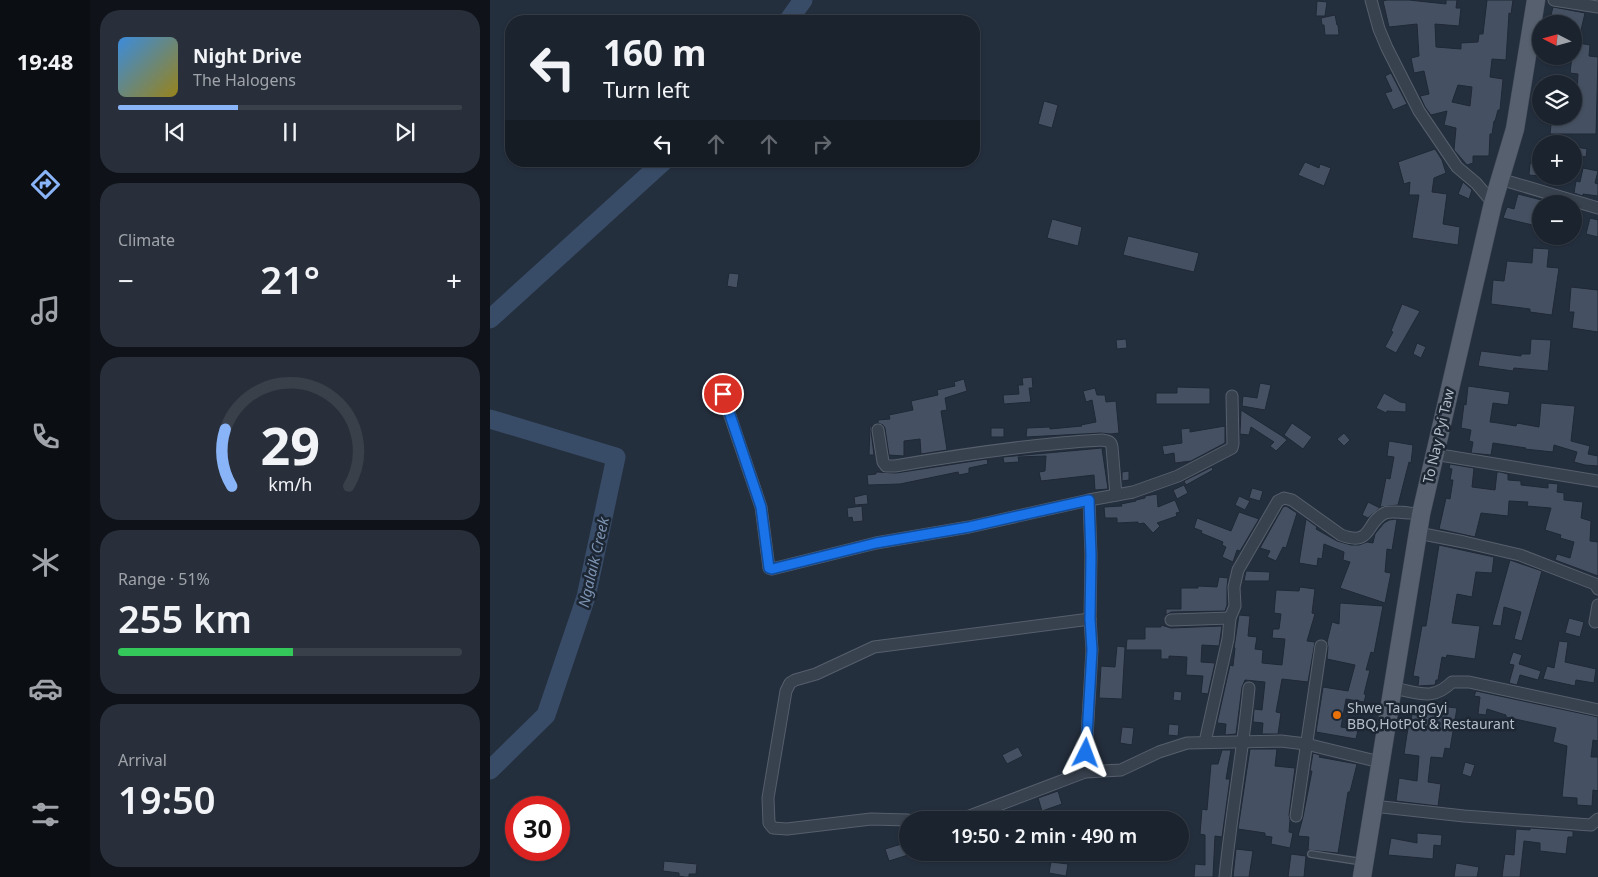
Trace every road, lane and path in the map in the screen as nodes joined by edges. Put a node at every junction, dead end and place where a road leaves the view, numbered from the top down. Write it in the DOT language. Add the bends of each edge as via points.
graph roads {
  1 [pos="1371,0"];
  2 [pos="1536,0"];
  3 [pos="1554,0"];
  4 [pos="1598,8"];
  5 [pos="1500,180"];
  6 [pos="1493,203"];
  7 [pos="1598,208"];
  8 [pos="723,394"];
  9 [pos="1232,396"];
  10 [pos="878,430"];
  11 [pos="1434,454"];
  12 [pos="1598,480"];
  13 [pos="1116,495"];
  14 [pos="1089,500"];
  15 [pos="1421,514"];
  16 [pos="1418,533"];
  17 [pos="1598,589"];
  18 [pos="1598,605"];
  19 [pos="1230,618"];
  20 [pos="1090,619"];
  21 [pos="1171,620"];
  22 [pos="1595,622"];
  23 [pos="1321,646"];
  24 [pos="1249,688"];
  25 [pos="1392,688"];
  26 [pos="1598,710"];
  27 [pos="1204,742"];
  28 [pos="1244,742"];
  29 [pos="1306,744"];
  30 [pos="1380,762"];
  31 [pos="1085,772"];
  32 [pos="1373,806"];
  33 [pos="987,811"];
  34 [pos="1296,816"];
  35 [pos="899,820"];
  36 [pos="1598,820"];
  37 [pos="1311,854"];
  38 [pos="1363,870"];
  39 [pos="1224,877"];
  1 -- 6 [label="street" via="1386,48 1424,119 1457,167"];
  2 -- 5 [label="main road, To Nay Pyi Taw" via="1515,130"];
  3 -- 4 [label="street"];
  5 -- 6 [label="main road, To Nay Pyi Taw"];
  5 -- 7 [label="street"];
  6 -- 11 [label="main road, To Nay Pyi Taw"];
  8 -- 14 [label="street" via="761,507 768,564 772,569 876,543 969,527"];
  9 -- 13 [label="street" via="1232,448 1178,476"];
  10 -- 13 [label="street" via="886,466 1043,444 1108,441 1112,447"];
  11 -- 12 [label="street"];
  11 -- 15 [label="main road, To Nay Pyi Taw"];
  13 -- 14 [label="street"];
  14 -- 20 [label="street"];
  15 -- 16 [label="main road, To Nay Pyi Taw"];
  15 -- 19 [label="street" via="1386,512 1369,532 1359,539 1350,539 1292,500 1284,498 1278,501 1238,570 1234,587 1235,606"];
  16 -- 17 [label="street" via="1520,555 1595,584"];
  16 -- 25 [label="main road, To Nay Pyi Taw"];
  18 -- 22 [label="street"];
  19 -- 21 [label="street"];
  19 -- 27 [label="street"];
  20 -- 31 [label="street" via="1092,650"];
  20 -- 35 [label="street" via="874,647 790,683 768,798 768,823 773,828 787,829 871,819"];
  23 -- 29 [label="street"];
  24 -- 28 [label="street"];
  25 -- 26 [label="street" via="1432,695 1452,682 1469,682"];
  25 -- 30 [label="main road, To Nay Pyi Taw"];
  27 -- 28 [label="street"];
  27 -- 31 [label="street" via="1187,743 1159,752 1121,770"];
  28 -- 29 [label="street" via="1282,740"];
  28 -- 39 [label="street"];
  29 -- 30 [label="street"];
  29 -- 34 [label="street"];
  30 -- 32 [label="main road, To Nay Pyi Taw"];
  31 -- 33 [label="street"];
  32 -- 36 [label="street" via="1591,825"];
  32 -- 38 [label="main road, To Nay Pyi Taw"];
  37 -- 38 [label="lane"];
}
